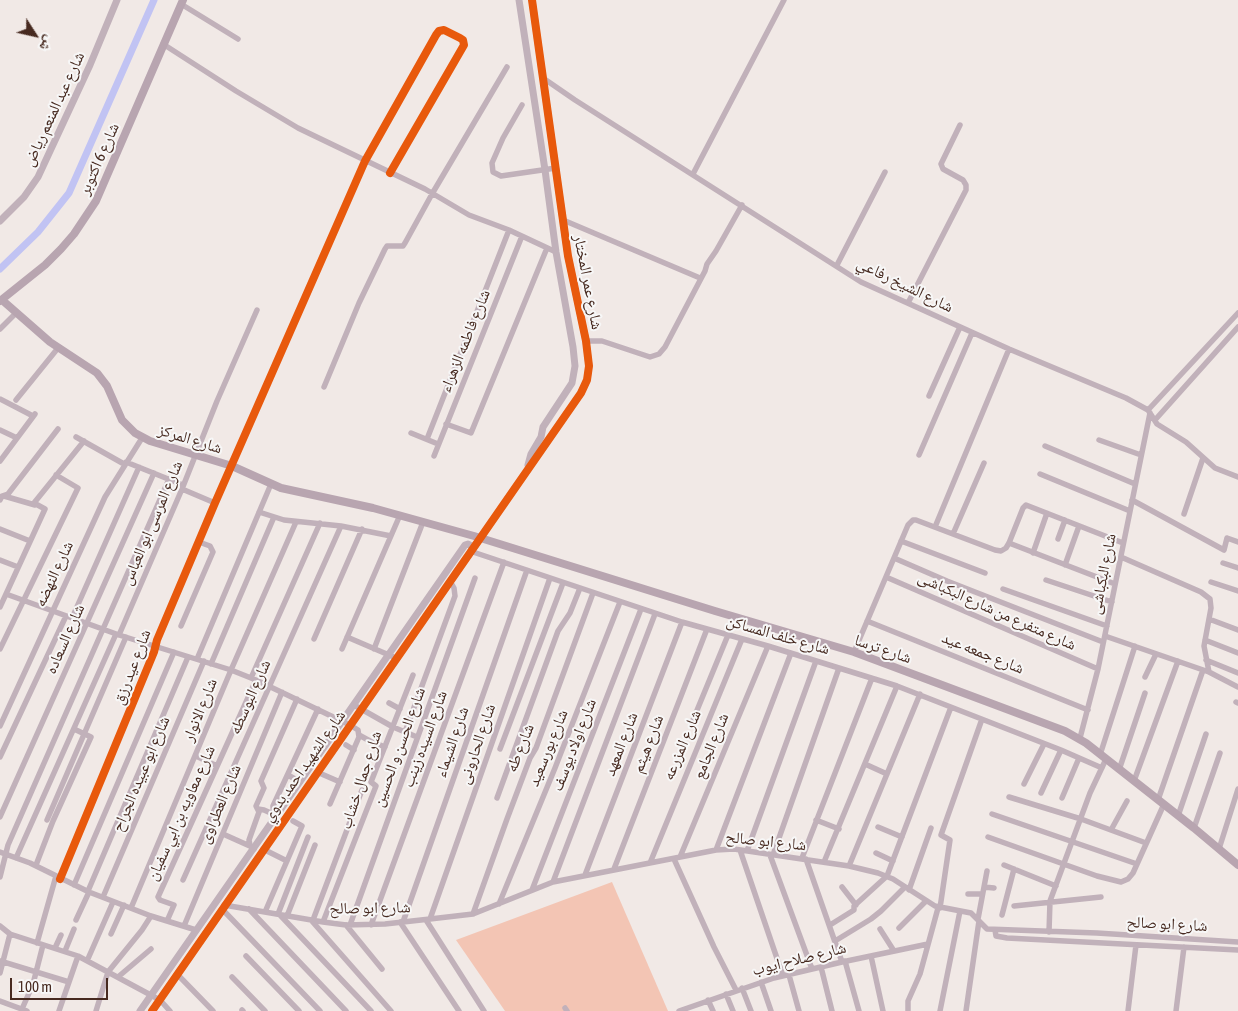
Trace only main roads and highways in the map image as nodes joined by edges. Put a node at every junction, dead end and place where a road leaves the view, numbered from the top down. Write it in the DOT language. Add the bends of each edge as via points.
graph roads {
  1 [pos="182,2"];
  2 [pos="1,300"];
  3 [pos="480,537"];
  4 [pos="1238,865"];
  1 -- 2 [label="main road, شارع 6 اكتوبر" via="103,186 86,217 50,259"];
  2 -- 3 [label="main road, شارع المركز" via="58,348 97,373 107,386 122,420 142,438 232,466 290,490"];
  3 -- 4 [label="main road, شارع ترسا" via="854,652 1065,731 1080,738"];
}
